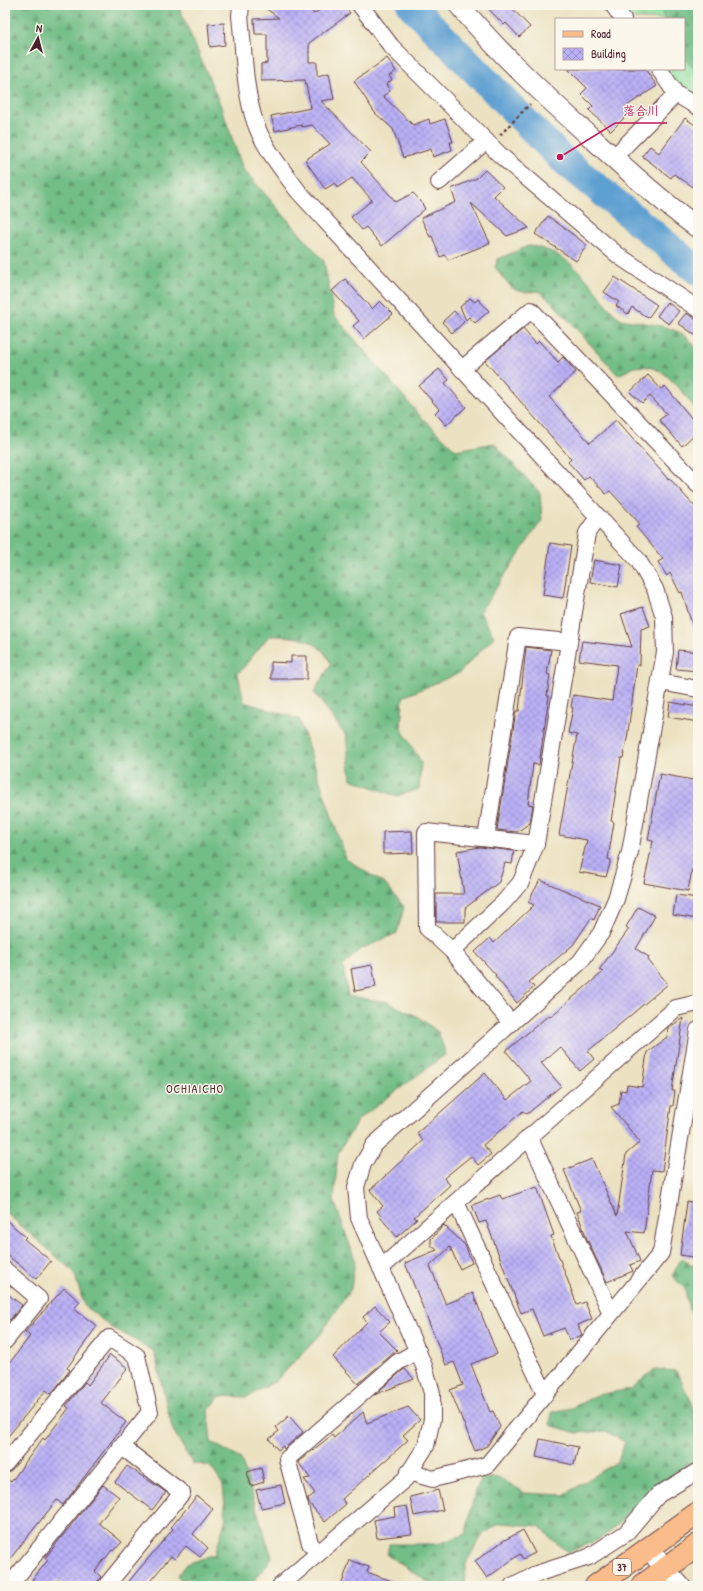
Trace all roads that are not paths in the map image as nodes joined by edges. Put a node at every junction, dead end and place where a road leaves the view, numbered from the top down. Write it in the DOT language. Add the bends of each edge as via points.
graph roads {
  1 [pos="241,5"];
  2 [pos="360,5"];
  3 [pos="459,5"];
  4 [pos="613,5"];
  5 [pos="622,18"];
  6 [pos="660,70"];
  7 [pos="676,94"];
  8 [pos="698,107"];
  9 [pos="490,140"];
  10 [pos="614,158"];
  11 [pos="439,182"];
  12 [pos="698,228"];
  13 [pos="698,309"];
  14 [pos="462,369"];
  15 [pos="698,485"];
  16 [pos="598,516"];
  17 [pos="569,642"];
  18 [pos="660,682"];
  19 [pos="698,689"];
  20 [pos="486,838"];
  21 [pos="536,844"];
  22 [pos="452,950"];
  23 [pos="698,1003"];
  24 [pos="511,1023"];
  25 [pos="698,1030"];
  26 [pos="529,1137"];
  27 [pos="456,1202"];
  28 [pos="381,1268"];
  29 [pos="5,1270"];
  30 [pos="611,1314"];
  31 [pos="5,1342"];
  32 [pos="418,1351"];
  33 [pos="545,1394"];
  34 [pos="122,1446"];
  35 [pos="5,1464"];
  36 [pos="698,1471"];
  37 [pos="409,1472"];
  38 [pos="698,1512"];
  39 [pos="698,1545"];
  40 [pos="649,1547"];
  41 [pos="318,1554"];
  42 [pos="665,1570"];
  43 [pos="11,1579"];
  44 [pos="106,1586"];
  45 [pos="280,1586"];
  46 [pos="512,1586"];
  47 [pos="596,1586"];
  48 [pos="642,1586"];
  49 [pos="680,1586"];
  1 -- 14 [label="street" via="249,95 255,122 270,154 298,191"];
  2 -- 9 [label="street" via="391,46"];
  3 -- 10 [label="street" via="486,37 530,81"];
  4 -- 5 [label="street"];
  6 -- 7 [label="street"];
  7 -- 8 [label="street"];
  7 -- 10 [label="street"];
  9 -- 11 [label="street"];
  9 -- 13 [label="street" via="501,156 619,256"];
  10 -- 12 [label="street" via="667,205"];
  14 -- 15 [label="street" via="531,310"];
  14 -- 16 [label="street"];
  16 -- 17 [label="street" via="587,533"];
  16 -- 18 [label="street" via="638,560 655,589 664,617 665,652"];
  17 -- 20 [label="street" via="518,637"];
  17 -- 21 [label="street"];
  18 -- 19 [label="street"];
  18 -- 24 [label="street" via="630,852 601,933 580,962"];
  20 -- 21 [label="street"];
  20 -- 22 [label="street" via="426,832 427,928"];
  21 -- 22 [label="street" via="521,882 503,903"];
  22 -- 24 [label="street"];
  23 -- 26 [label="street" via="676,1008"];
  24 -- 28 [label="street" via="374,1145 362,1164 356,1187 359,1218"];
  25 -- 30 [label="street" via="661,1253"];
  26 -- 27 [label="street"];
  26 -- 30 [label="street"];
  27 -- 28 [label="street"];
  27 -- 33 [label="street"];
  28 -- 32 [label="street"];
  29 -- 31 [label="street" via="39,1299"];
  30 -- 33 [label="street"];
  32 -- 37 [label="street" via="432,1393 432,1419 426,1446"];
  32 -- 41 [label="street" via="398,1362 287,1459 310,1543"];
  33 -- 37 [label="street" via="487,1465 433,1479"];
  34 -- 35 [label="street" via="150,1412 137,1356 109,1338"];
  34 -- 43 [label="street"];
  34 -- 44 [label="street" via="182,1493"];
  36 -- 46 [label="street" via="658,1495 626,1533 589,1557 536,1574"];
  37 -- 41 [label="street" via="405,1479"];
  38 -- 40 [label="main road, 37"];
  39 -- 42 [label="main road, 37"];
  40 -- 42 [label="street"];
  40 -- 47 [label="main road, 37"];
  41 -- 45 [label="street"];
  42 -- 48 [label="main road, 37"];
  42 -- 49 [label="street"];
}
